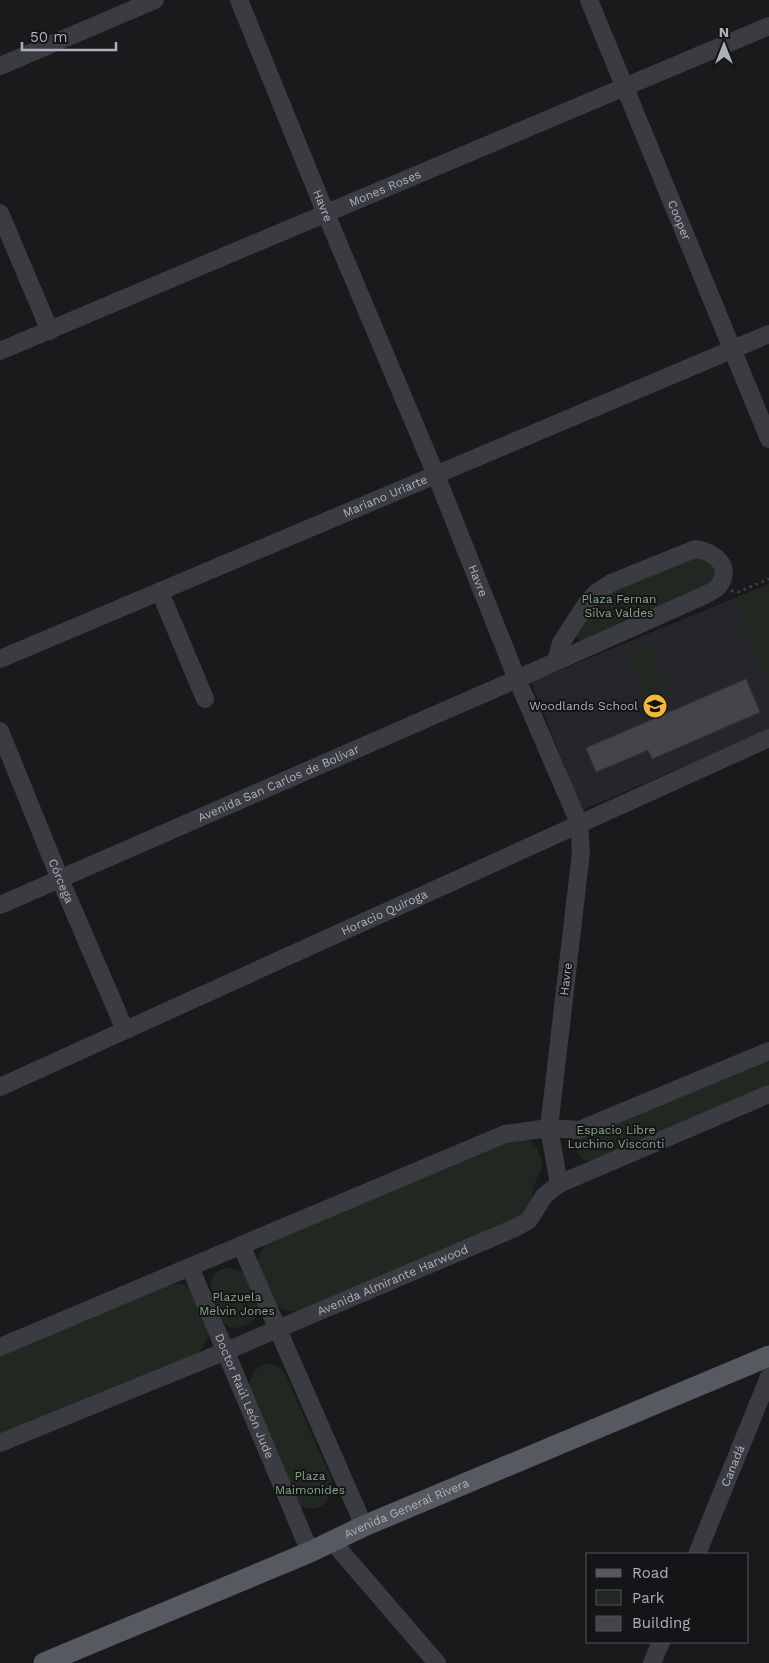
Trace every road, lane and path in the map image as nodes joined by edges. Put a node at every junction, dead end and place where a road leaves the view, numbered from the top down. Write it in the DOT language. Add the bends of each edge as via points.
graph roads {
  1 [pos="155,0"];
  2 [pos="239,0"];
  3 [pos="589,0"];
  4 [pos="769,26"];
  5 [pos="0,66"];
  6 [pos="625,88"];
  7 [pos="0,213"];
  8 [pos="326,214"];
  9 [pos="50,330"];
  10 [pos="769,334"];
  11 [pos="732,349"];
  12 [pos="0,351"];
  13 [pos="769,439"];
  14 [pos="436,475"];
  15 [pos="769,579"];
  16 [pos="160,592"];
  17 [pos="738,592"];
  18 [pos="0,660"];
  19 [pos="556,661"];
  20 [pos="517,679"];
  21 [pos="205,699"];
  22 [pos="0,731"];
  23 [pos="769,738"];
  24 [pos="579,823"];
  25 [pos="60,879"];
  26 [pos="0,905"];
  27 [pos="125,1030"];
  28 [pos="769,1051"];
  29 [pos="0,1087"];
  30 [pos="769,1094"];
  31 [pos="549,1128"];
  32 [pos="559,1184"];
  33 [pos="241,1245"];
  34 [pos="190,1267"];
  35 [pos="278,1328"];
  36 [pos="0,1347"];
  37 [pos="226,1351"];
  38 [pos="769,1356"];
  39 [pos="769,1377"];
  40 [pos="0,1443"];
  41 [pos="364,1526"];
  42 [pos="332,1541"];
  43 [pos="310,1552"];
  44 [pos="696,1553"];
  45 [pos="661,1643"];
  46 [pos="44,1663"];
  47 [pos="437,1663"];
  48 [pos="652,1663"];
  1 -- 5 [label="street"];
  2 -- 8 [label="street, Havre"];
  3 -- 6 [label="street, Cooper"];
  4 -- 6 [label="street, Mones Roses"];
  6 -- 8 [label="street, Mones Roses"];
  6 -- 11 [label="street, Cooper"];
  7 -- 9 [label="street"];
  8 -- 9 [label="street, Mones Roses"];
  8 -- 14 [label="street, Havre"];
  9 -- 12 [label="street, Mones Roses"];
  10 -- 11 [label="street, Mariano Uriarte"];
  11 -- 13 [label="street, Cooper"];
  11 -- 14 [label="street, Mariano Uriarte"];
  14 -- 16 [label="street, Mariano Uriarte"];
  14 -- 20 [label="street, Havre"];
  15 -- 17 [label="path"];
  16 -- 18 [label="street, Mariano Uriarte"];
  16 -- 21 [label="street"];
  19 -- 19 [label="street, Avenida San Carlos de Bolívar" via="717,588 723,579 720,560 704,550 695,549 611,583 587,603 561,643"];
  19 -- 20 [label="street, Avenida San Carlos de Bolívar"];
  20 -- 24 [label="street, Havre"];
  20 -- 25 [label="street, Avenida San Carlos de Bolívar"];
  22 -- 25 [label="street, Córcega"];
  23 -- 24 [label="street, Horacio Quiroga"];
  24 -- 27 [label="street, Horacio Quiroga"];
  24 -- 31 [label="street, Havre" via="581,852"];
  25 -- 26 [label="street, Avenida San Carlos de Bolívar"];
  25 -- 27 [label="street, Córcega"];
  27 -- 29 [label="street, Horacio Quiroga"];
  28 -- 31 [label="street" via="579,1130"];
  30 -- 32 [label="street, Avenida Almirante Harwood"];
  31 -- 32 [label="street, Havre"];
  31 -- 33 [label="street" via="505,1134"];
  32 -- 35 [label="street, Avenida Almirante Harwood" via="544,1196 529,1220 515,1228"];
  33 -- 34 [label="street"];
  33 -- 35 [label="street"];
  34 -- 36 [label="street"];
  34 -- 37 [label="street, Doctor Raúl León Jude"];
  35 -- 37 [label="street, Avenida Almirante Harwood"];
  35 -- 41 [label="street"];
  37 -- 40 [label="street, Avenida Almirante Harwood"];
  37 -- 43 [label="street, Doctor Raúl León Jude"];
  38 -- 41 [label="main road, Avenida General Rivera"];
  39 -- 44 [label="street, Canadá"];
  41 -- 42 [label="main road, Avenida General Rivera"];
  42 -- 43 [label="main road, Avenida General Rivera"];
  42 -- 47 [label="street"];
  43 -- 46 [label="main road, Avenida General Rivera"];
  45 -- 48 [label="street"];
}
